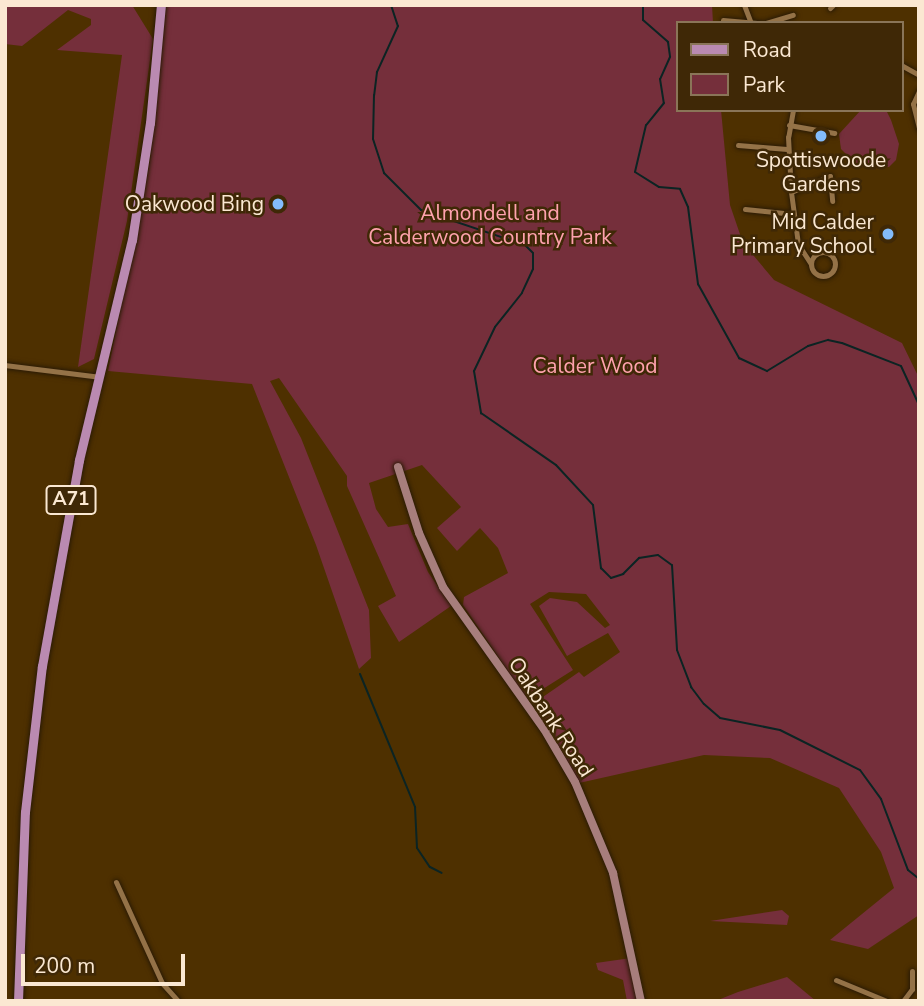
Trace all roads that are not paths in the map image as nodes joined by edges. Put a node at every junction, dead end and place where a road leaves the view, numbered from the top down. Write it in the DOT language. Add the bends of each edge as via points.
graph roads {
  1 [pos="162,5"];
  2 [pos="744,5"];
  3 [pos="793,15"];
  4 [pos="723,20"];
  5 [pos="750,21"];
  6 [pos="773,21"];
  7 [pos="903,66"];
  8 [pos="919,75"];
  9 [pos="919,91"];
  10 [pos="792,112"];
  11 [pos="789,125"];
  12 [pos="919,128"];
  13 [pos="834,134"];
  14 [pos="738,145"];
  15 [pos="788,149"];
  16 [pos="791,192"];
  17 [pos="832,201"];
  18 [pos="750,211"];
  19 [pos="794,214"];
  20 [pos="810,264"];
  21 [pos="5,365"];
  22 [pos="100,377"];
  23 [pos="398,467"];
  24 [pos="116,882"];
  25 [pos="912,971"];
  26 [pos="836,980"];
  27 [pos="18,1001"];
  28 [pos="178,1001"];
  29 [pos="641,1001"];
  30 [pos="887,1001"];
  31 [pos="903,1001"];
  1 -- 22 [label="main road, A71" via="143,176"];
  2 -- 5 [label="street"];
  3 -- 6 [label="street"];
  4 -- 5 [label="street"];
  7 -- 8 [label="street"];
  9 -- 12 [label="street" via="914,104"];
  10 -- 11 [label="street"];
  11 -- 13 [label="street"];
  11 -- 15 [label="street"];
  14 -- 15 [label="street"];
  15 -- 16 [label="street"];
  16 -- 17 [label="street" via="830,176"];
  16 -- 19 [label="street"];
  18 -- 19 [label="street"];
  19 -- 20 [label="street" via="797,243"];
  20 -- 20 [label="street" via="825,252 835,264 824,277 813,272"];
  21 -- 22 [label="street"];
  22 -- 27 [label="main road, A71" via="64,533 42,666 25,812"];
  23 -- 29 [label="street, Oakbank Road" via="419,534 447,594 544,729 575,782 613,873"];
  24 -- 28 [label="street" via="162,984"];
  25 -- 31 [label="street" via="912,989"];
  26 -- 30 [label="street"];
}
